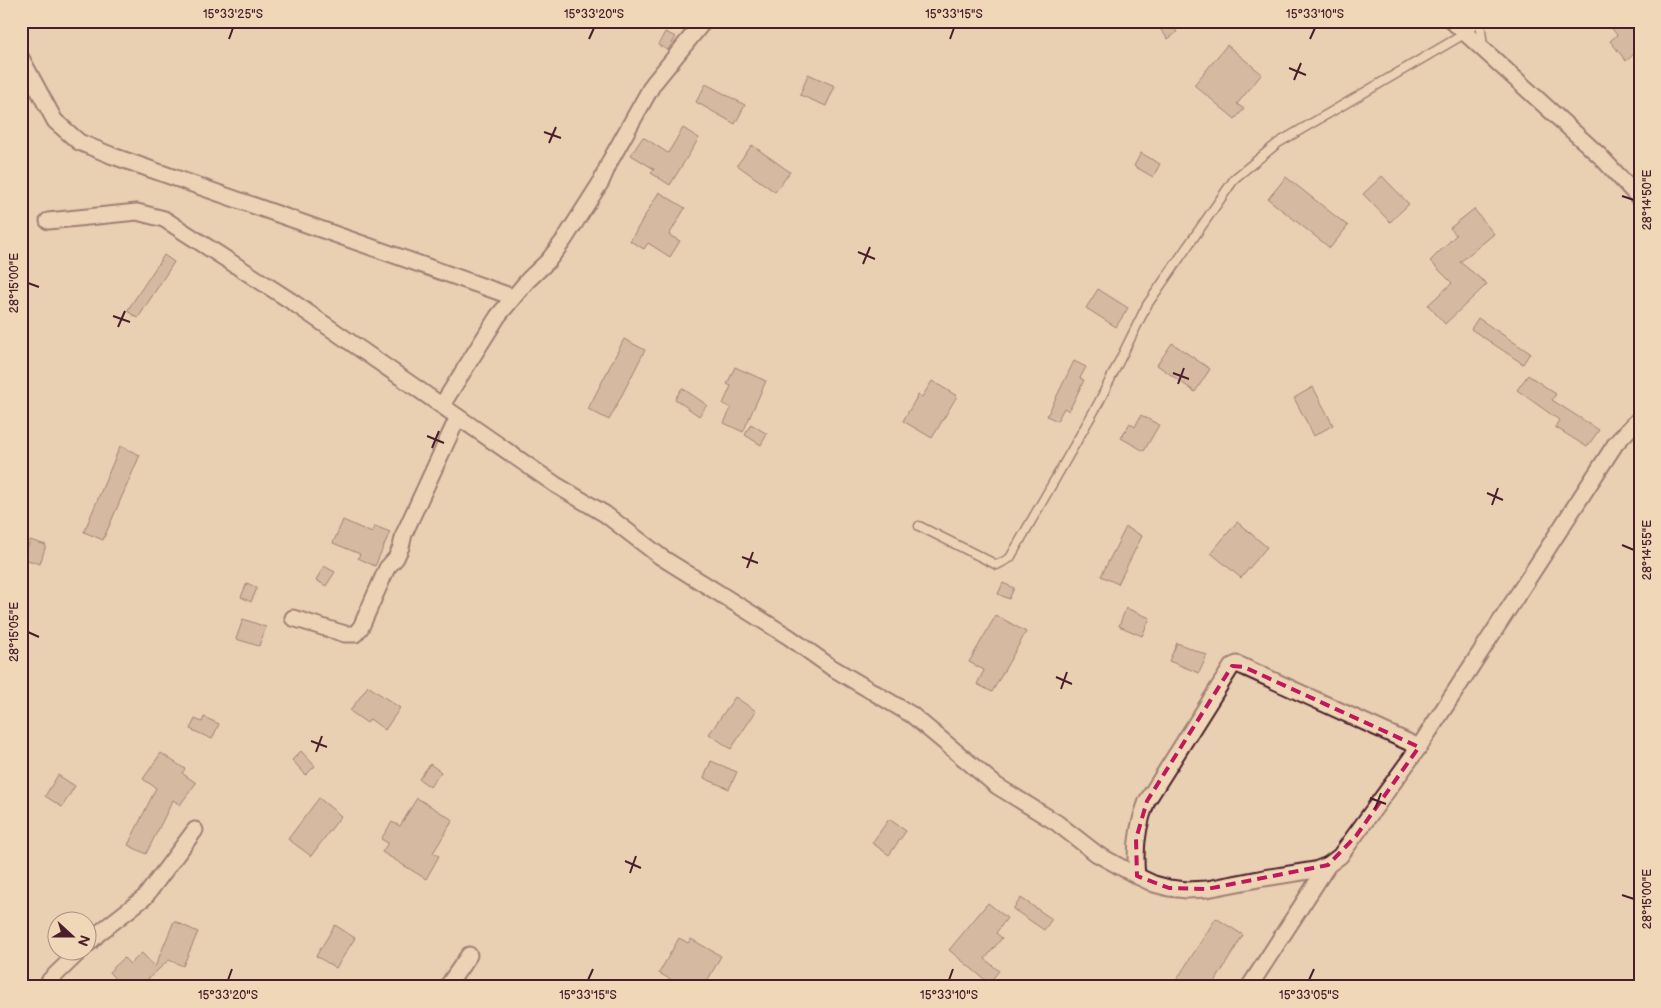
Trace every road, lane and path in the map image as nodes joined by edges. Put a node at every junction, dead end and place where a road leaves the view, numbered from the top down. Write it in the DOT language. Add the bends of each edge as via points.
graph roads {
  1 [pos="704,21"];
  2 [pos="1452,21"];
  3 [pos="1479,21"];
  4 [pos="1466,33"];
  5 [pos="1483,49"];
  6 [pos="21,58"];
  7 [pos="1640,199"];
  8 [pos="48,221"];
  9 [pos="513,297"];
  10 [pos="442,405"];
  11 [pos="458,417"];
  12 [pos="1640,418"];
  13 [pos="919,526"];
  14 [pos="292,618"];
  15 [pos="1419,747"];
  16 [pos="195,830"];
  17 [pos="1328,865"];
  18 [pos="1137,876"];
  19 [pos="98,934"];
  20 [pos="469,955"];
  21 [pos="71,960"];
  22 [pos="46,987"];
  23 [pos="447,987"];
  24 [pos="1249,987"];
  1 -- 9 [label="street" via="653,84 601,182 564,240"];
  2 -- 4 [label="street"];
  3 -- 4 [label="lane"];
  3 -- 5 [label="lane"];
  4 -- 5 [label="street"];
  4 -- 13 [label="lane" via="1278,142 1235,178 1147,305 1098,404 1010,558 997,565"];
  5 -- 7 [label="street" via="1600,156"];
  6 -- 9 [label="street" via="55,121 79,142"];
  8 -- 10 [label="street" via="137,212 164,219"];
  9 -- 10 [label="street"];
  10 -- 11 [label="street"];
  11 -- 14 [label="street" via="396,558 387,568 361,627 355,634 345,634"];
  11 -- 18 [label="street" via="556,485 609,517 660,557 912,716 1001,789"];
  12 -- 15 [label="street" via="1616,443"];
  15 -- 17 [label="street" via="1340,856"];
  15 -- 18 [label="street" via="1244,667 1232,666 1147,801 1136,839"];
  16 -- 19 [label="street" via="145,897"];
  17 -- 18 [label="street" via="1207,889 1169,888"];
  17 -- 24 [label="street"];
  20 -- 23 [label="street"];
  21 -- 22 [label="street"];
}
